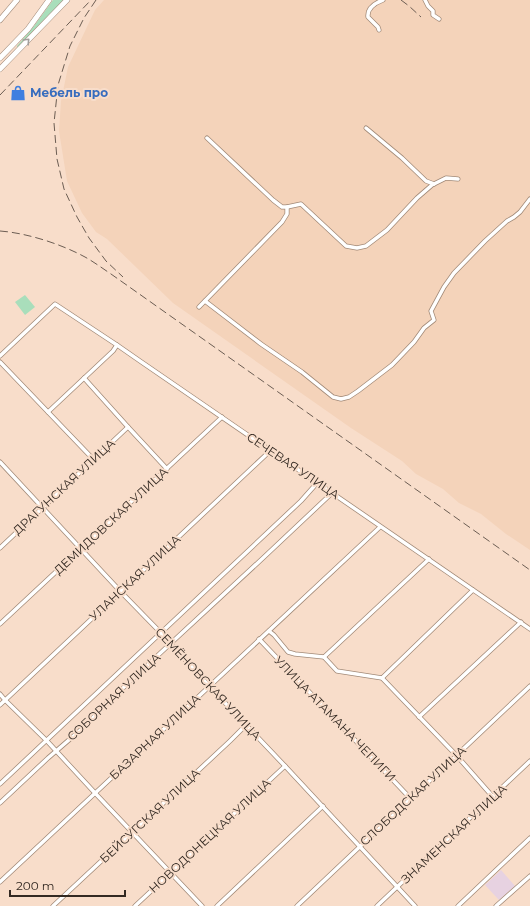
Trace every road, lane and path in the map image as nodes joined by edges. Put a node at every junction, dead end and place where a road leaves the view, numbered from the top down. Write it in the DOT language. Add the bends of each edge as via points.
graph roads {
  1 [pos="17,0"];
  2 [pos="49,0"];
  3 [pos="67,0"];
  4 [pos="383,0"];
  5 [pos="426,0"];
  6 [pos="439,19"];
  7 [pos="0,20"];
  8 [pos="379,30"];
  9 [pos="12,46"];
  10 [pos="18,51"];
  11 [pos="0,58"];
  12 [pos="0,69"];
  13 [pos="366,128"];
  14 [pos="207,138"];
  15 [pos="458,179"];
  16 [pos="434,184"];
  17 [pos="530,199"];
  18 [pos="287,207"];
  19 [pos="205,300"];
  20 [pos="199,307"];
  21 [pos="117,345"];
  22 [pos="0,356"];
  23 [pos="0,362"];
  24 [pos="84,378"];
  25 [pos="48,412"];
  26 [pos="222,417"];
  27 [pos="128,427"];
  28 [pos="270,451"];
  29 [pos="94,460"];
  30 [pos="0,462"];
  31 [pos="167,469"];
  32 [pos="317,483"];
  33 [pos="332,493"];
  34 [pos="43,508"];
  35 [pos="380,527"];
  36 [pos="0,548"];
  37 [pos="81,549"];
  38 [pos="429,559"];
  39 [pos="473,590"];
  40 [pos="120,592"];
  41 [pos="521,622"];
  42 [pos="0,624"];
  43 [pos="530,629"];
  44 [pos="269,631"];
  45 [pos="161,634"];
  46 [pos="259,639"];
  47 [pos="170,644"];
  48 [pos="324,657"];
  49 [pos="382,678"];
  50 [pos="209,686"];
  51 [pos="530,686"];
  52 [pos="0,694"];
  53 [pos="5,700"];
  54 [pos="0,705"];
  55 [pos="419,717"];
  56 [pos="246,725"];
  57 [pos="47,740"];
  58 [pos="56,751"];
  59 [pos="457,756"];
  60 [pos="530,761"];
  61 [pos="285,766"];
  62 [pos="0,784"];
  63 [pos="95,793"];
  64 [pos="493,797"];
  65 [pos="411,799"];
  66 [pos="0,803"];
  67 [pos="323,806"];
  68 [pos="132,832"];
  69 [pos="530,838"];
  70 [pos="360,847"];
  71 [pos="170,873"];
  72 [pos="530,876"];
  73 [pos="0,882"];
  74 [pos="398,887"];
  75 [pos="53,906"];
  76 [pos="135,906"];
  77 [pos="202,906"];
  78 [pos="217,906"];
  79 [pos="297,906"];
  80 [pos="377,906"];
  81 [pos="415,906"];
  82 [pos="458,906"];
  83 [pos="496,906"];
  1 -- 7 [label="main road"];
  2 -- 9 [label="main road"];
  10 -- 3 [label="main road, one-way"];
  4 -- 8 [label="street" via="373,5 368,13 368,17"];
  5 -- 6 [label="street" via="433,15"];
  9 -- 10 [label="main road"];
  9 -- 11 [label="main road"];
  10 -- 12 [label="main road"];
  13 -- 16 [label="street" via="426,181"];
  14 -- 18 [label="street" via="273,200 282,207"];
  15 -- 16 [label="street" via="446,178"];
  16 -- 18 [label="street" via="387,230 366,246 357,248 346,246 301,204"];
  17 -- 19 [label="street" via="520,212 485,241 454,273 431,311 434,320 424,328 414,342 392,365 358,391 341,399 333,397"];
  18 -- 19 [label="street" via="287,214 282,222"];
  19 -- 20 [label="street"];
  21 -- 22 [label="street, СЕЧЕВАЯ УЛИЦА" via="55,304"];
  21 -- 24 [label="street"];
  21 -- 26 [label="street, СЕЧЕВАЯ УЛИЦА"];
  23 -- 25 [label="street"];
  24 -- 25 [label="street"];
  24 -- 27 [label="street"];
  25 -- 29 [label="street"];
  26 -- 28 [label="street, СЕЧЕВАЯ УЛИЦА"];
  26 -- 31 [label="street, ДЕМИДОВСКАЯ УЛИЦА"];
  27 -- 29 [label="street, ДРАГУНСКАЯ УЛИЦА"];
  27 -- 31 [label="street"];
  28 -- 32 [label="street, СЕЧЕВАЯ УЛИЦА"];
  28 -- 40 [label="street, УЛАНСКАЯ УЛИЦА"];
  29 -- 34 [label="street, ДРАГУНСКАЯ УЛИЦА"];
  30 -- 34 [label="street, СЕМЁНОВСКАЯ УЛИЦА"];
  31 -- 37 [label="street, ДЕМИДОВСКАЯ УЛИЦА"];
  32 -- 33 [label="street, СЕЧЕВАЯ УЛИЦА"];
  32 -- 45 [label="street"];
  33 -- 35 [label="street, СЕЧЕВАЯ УЛИЦА"];
  33 -- 47 [label="street, СОБОРНАЯ УЛИЦА"];
  34 -- 36 [label="street, ДРАГУНСКАЯ УЛИЦА"];
  34 -- 37 [label="street, СЕМЁНОВСКАЯ УЛИЦА"];
  35 -- 38 [label="street, СЕЧЕВАЯ УЛИЦА"];
  35 -- 44 [label="street, БАЗАРНАЯ УЛИЦА"];
  37 -- 40 [label="street, СЕМЁНОВСКАЯ УЛИЦА"];
  37 -- 42 [label="street, ДЕМИДОВСКАЯ УЛИЦА"];
  38 -- 39 [label="street, СЕЧЕВАЯ УЛИЦА"];
  38 -- 48 [label="street"];
  39 -- 41 [label="street, СЕЧЕВАЯ УЛИЦА"];
  39 -- 49 [label="street"];
  40 -- 45 [label="street, СЕМЁНОВСКАЯ УЛИЦА"];
  40 -- 53 [label="street, УЛАНСКАЯ УЛИЦА"];
  41 -- 43 [label="street, СЕЧЕВАЯ УЛИЦА"];
  41 -- 55 [label="street"];
  44 -- 46 [label="street, БАЗАРНАЯ УЛИЦА"];
  44 -- 48 [label="street" via="288,652"];
  45 -- 47 [label="street, СЕМЁНОВСКАЯ УЛИЦА"];
  45 -- 57 [label="street"];
  46 -- 50 [label="street, БАЗАРНАЯ УЛИЦА"];
  46 -- 65 [label="street, УЛИЦА АТАМАНА ЧЕПИГИ"];
  47 -- 50 [label="street, СЕМЁНОВСКАЯ УЛИЦА"];
  47 -- 58 [label="street, СОБОРНАЯ УЛИЦА"];
  48 -- 49 [label="street" via="337,671"];
  49 -- 55 [label="street"];
  50 -- 56 [label="street, СЕМЁНОВСКАЯ УЛИЦА"];
  50 -- 63 [label="street, БАЗАРНАЯ УЛИЦА"];
  51 -- 59 [label="street, СЛОБОДСКАЯ УЛИЦА"];
  52 -- 53 [label="street"];
  53 -- 54 [label="street, УЛАНСКАЯ УЛИЦА"];
  53 -- 57 [label="street"];
  55 -- 59 [label="street"];
  56 -- 61 [label="street, СЕМЁНОВСКАЯ УЛИЦА"];
  56 -- 68 [label="street, БЕЙСУГСКАЯ УЛИЦА"];
  57 -- 58 [label="street"];
  57 -- 62 [label="street"];
  58 -- 63 [label="street"];
  58 -- 66 [label="street, СОБОРНАЯ УЛИЦА"];
  59 -- 64 [label="street"];
  59 -- 65 [label="street, СЛОБОДСКАЯ УЛИЦА"];
  60 -- 64 [label="street, ЗНАМЕНСКАЯ УЛИЦА"];
  61 -- 67 [label="street, СЕМЁНОВСКАЯ УЛИЦА"];
  61 -- 71 [label="street, НОВОДОНЕЦКАЯ УЛИЦА"];
  63 -- 68 [label="street"];
  63 -- 73 [label="street, БАЗАРНАЯ УЛИЦА"];
  64 -- 74 [label="street, ЗНАМЕНСКАЯ УЛИЦА"];
  65 -- 70 [label="street, СЛОБОДСКАЯ УЛИЦА"];
  67 -- 70 [label="street, СЕМЁНОВСКАЯ УЛИЦА"];
  67 -- 78 [label="street"];
  68 -- 71 [label="street"];
  68 -- 75 [label="street, БЕЙСУГСКАЯ УЛИЦА"];
  69 -- 82 [label="street"];
  70 -- 74 [label="street, СЕМЁНОВСКАЯ УЛИЦА"];
  70 -- 79 [label="street, СЛОБОДСКАЯ УЛИЦА"];
  71 -- 76 [label="street, НОВОДОНЕЦКАЯ УЛИЦА"];
  71 -- 77 [label="street"];
  72 -- 83 [label="street"];
  74 -- 80 [label="street, ЗНАМЕНСКАЯ УЛИЦА"];
  74 -- 81 [label="street, СЕМЁНОВСКАЯ УЛИЦА"];
}
